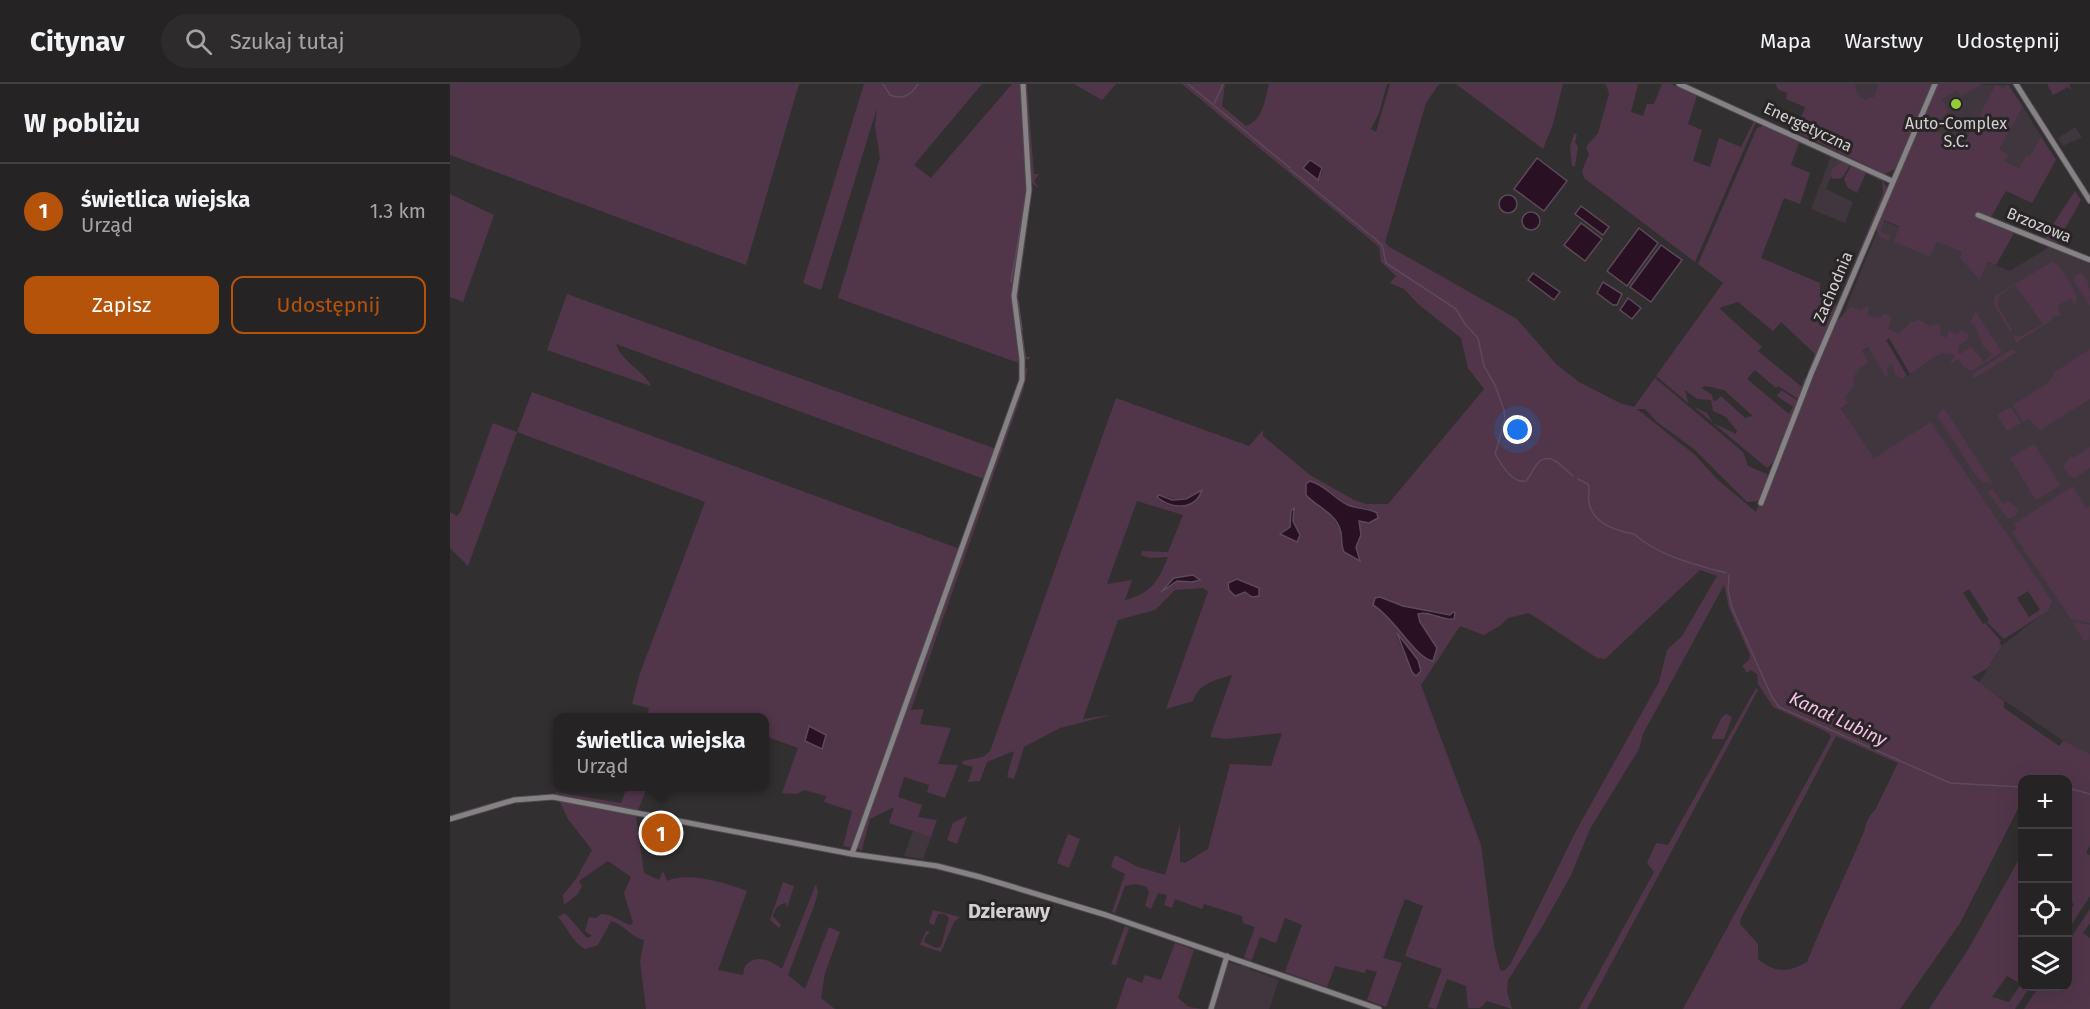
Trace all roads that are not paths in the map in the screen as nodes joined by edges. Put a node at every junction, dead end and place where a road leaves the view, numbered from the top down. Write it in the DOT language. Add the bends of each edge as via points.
graph roads {
  1 [pos="1023,84"];
  2 [pos="1678,84"];
  3 [pos="1935,84"];
  4 [pos="2016,84"];
  5 [pos="1892,181"];
  6 [pos="2090,201"];
  7 [pos="1978,215"];
  8 [pos="2090,260"];
  9 [pos="1761,503"];
  10 [pos="450,819"];
  11 [pos="852,854"];
  12 [pos="1227,956"];
  13 [pos="1211,1009"];
  14 [pos="1379,1009"];
  1 -- 11 [label="street" via="1029,190 1014,296 1022,380"];
  2 -- 5 [label="street, Energetyczna"];
  3 -- 5 [label="street, Zachodnia"];
  4 -- 6 [label="street"];
  5 -- 9 [label="street, Zachodnia"];
  7 -- 8 [label="street, Brzozowa"];
  10 -- 11 [label="street" via="514,800 553,797"];
  11 -- 12 [label="street" via="937,866 980,877"];
  12 -- 13 [label="street"];
  12 -- 14 [label="street"];
}
